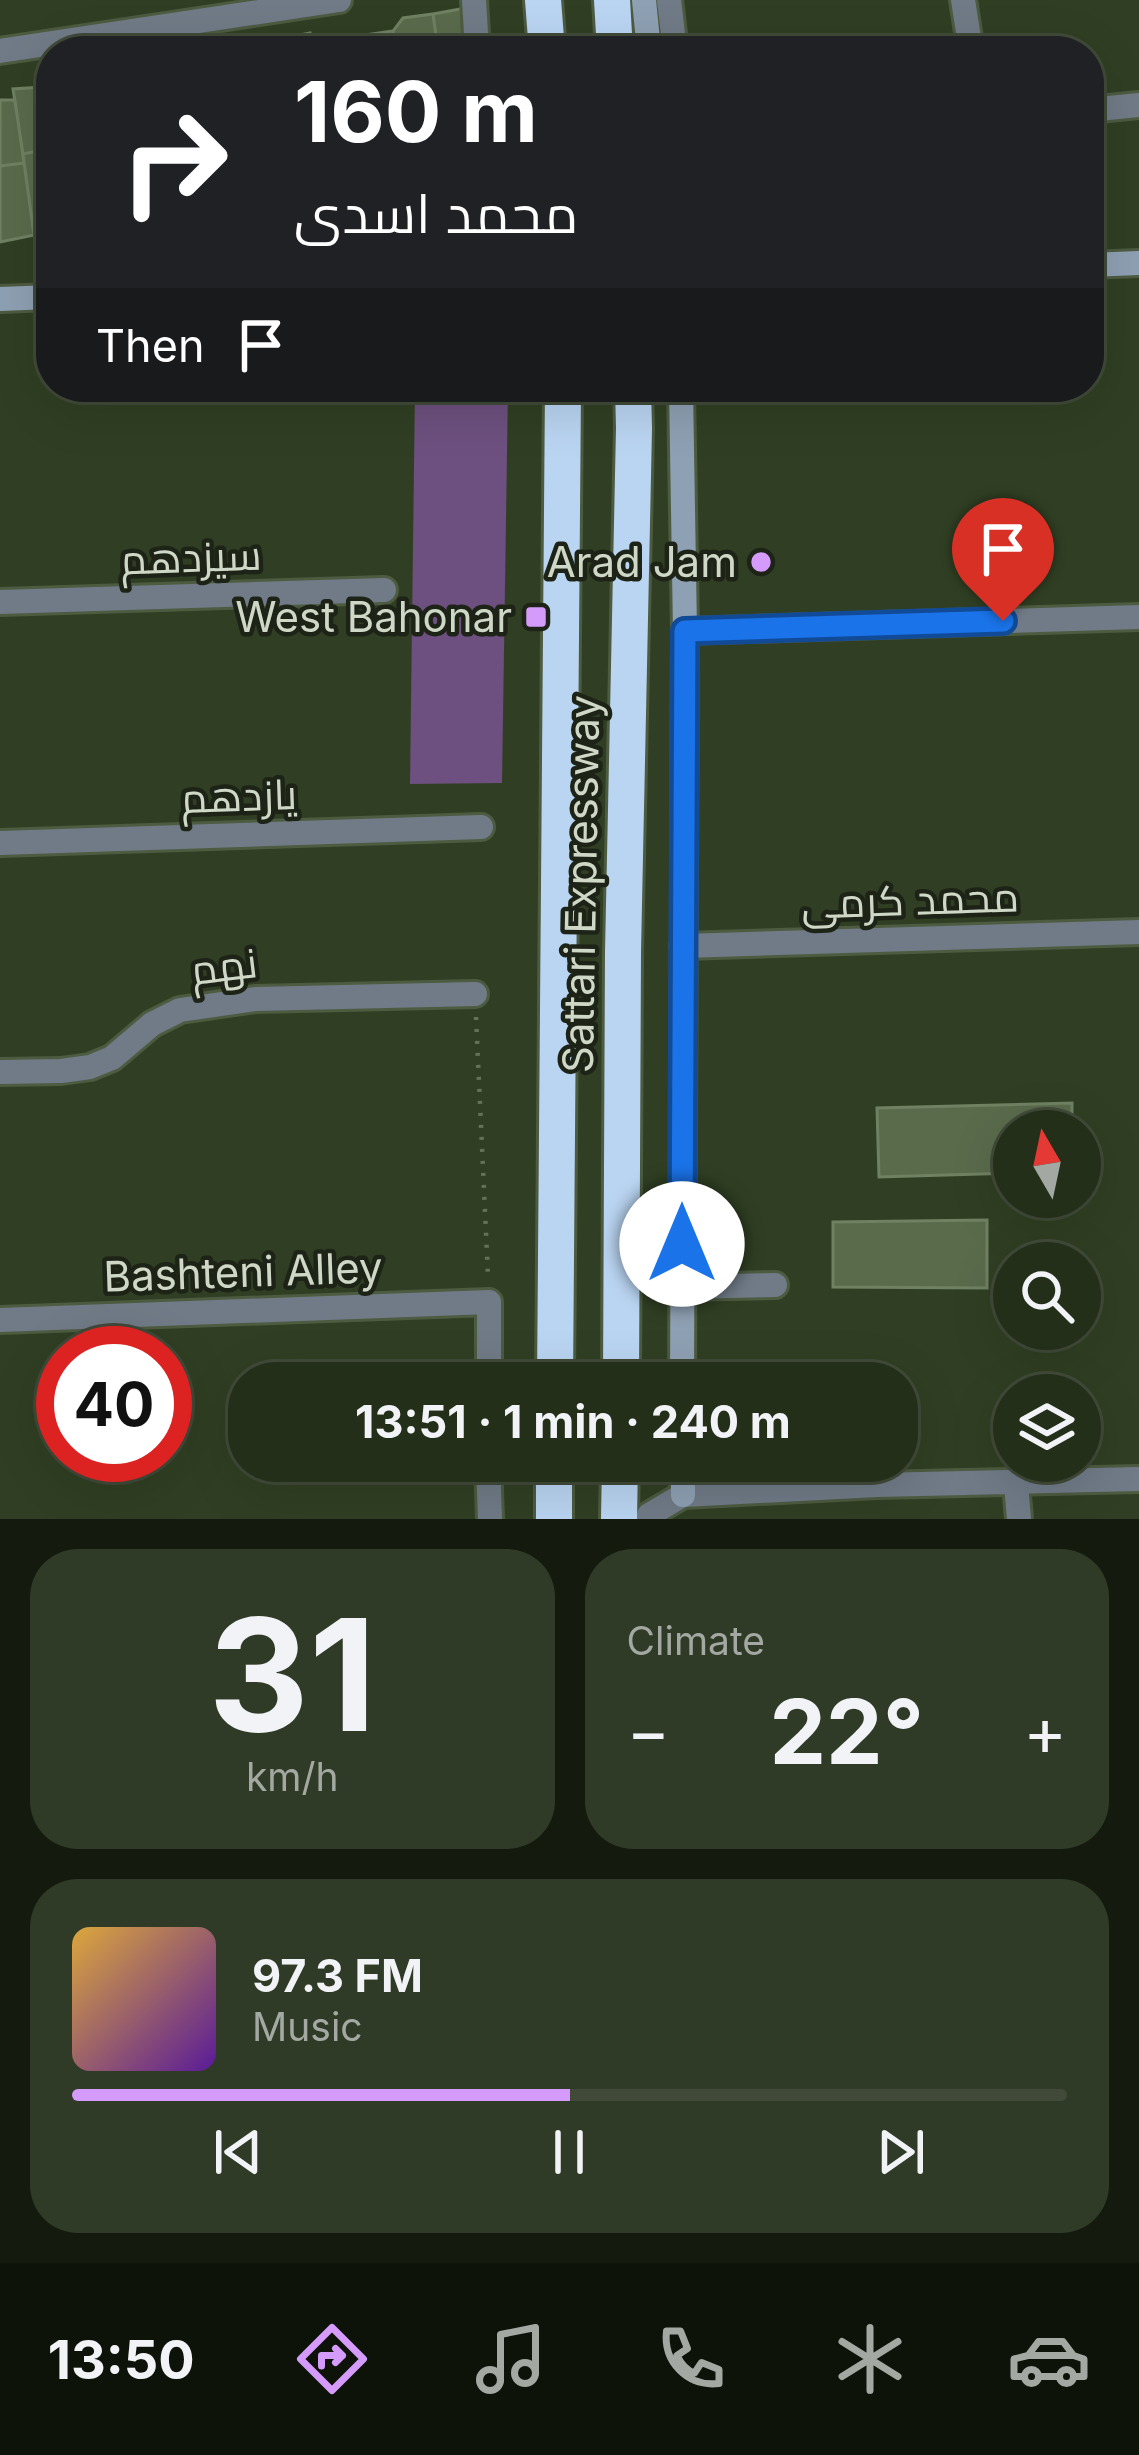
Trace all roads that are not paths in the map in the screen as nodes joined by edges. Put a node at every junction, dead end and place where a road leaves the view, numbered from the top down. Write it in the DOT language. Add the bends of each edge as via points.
graph roads {
  1 [pos="339,0"];
  2 [pos="475,0"];
  3 [pos="543,0"];
  4 [pos="612,0"];
  5 [pos="644,0"];
  6 [pos="669,0"];
  7 [pos="964,0"];
  8 [pos="100,36"];
  9 [pos="476,36"];
  10 [pos="546,36"];
  11 [pos="614,36"];
  12 [pos="648,36"];
  13 [pos="673,36"];
  14 [pos="969,36"];
  15 [pos="36,46"];
  16 [pos="0,51"];
  17 [pos="1139,105"];
  18 [pos="1104,108"];
  19 [pos="1139,263"];
  20 [pos="1104,265"];
  21 [pos="36,298"];
  22 [pos="0,299"];
  23 [pos="563,402"];
  24 [pos="633,402"];
  25 [pos="681,402"];
  26 [pos="384,590"];
  27 [pos="0,602"];
  28 [pos="1139,617"];
  29 [pos="685,631"];
  30 [pos="481,826"];
  31 [pos="0,843"];
  32 [pos="1139,932"];
  33 [pos="683,946"];
  34 [pos="475,994"];
  35 [pos="0,1072"];
  36 [pos="775,1285"];
  37 [pos="681,1287"];
  38 [pos="0,1320"];
  39 [pos="489,1362"];
  40 [pos="555,1362"];
  41 [pos="621,1362"];
  42 [pos="682,1362"];
  43 [pos="1139,1479"];
  44 [pos="489,1482"];
  45 [pos="554,1482"];
  46 [pos="620,1482"];
  47 [pos="683,1482"];
  48 [pos="1016,1484"];
  49 [pos="683,1495"];
  50 [pos="490,1519"];
  51 [pos="554,1519"];
  52 [pos="620,1519"];
  53 [pos="649,1519"];
  54 [pos="1019,1519"];
  1 -- 8 [label="street"];
  2 -- 9 [label="street"];
  3 -- 10 [label="highway"];
  4 -- 11 [label="highway"];
  5 -- 12 [label="street"];
  6 -- 13 [label="street"];
  7 -- 14 [label="street"];
  15 -- 16 [label="street"];
  17 -- 18 [label="street"];
  19 -- 20 [label="street"];
  21 -- 22 [label="street"];
  23 -- 40 [label="highway, Sattari Expressway"];
  24 -- 41 [label="highway, Sattari Expressway"];
  25 -- 29 [label="street"];
  26 -- 27 [label="street, سیزدهم"];
  28 -- 29 [label="street"];
  29 -- 33 [label="street"];
  30 -- 31 [label="street, یازدهم"];
  32 -- 33 [label="street, محمد کرمی"];
  33 -- 37 [label="street"];
  34 -- 35 [label="street, نهم" via="255,999 181,1010 90,1067"];
  36 -- 37 [label="street"];
  37 -- 42 [label="street"];
  38 -- 39 [label="street, Bashteni Alley" via="489,1302"];
  43 -- 48 [label="street"];
  44 -- 50 [label="street"];
  45 -- 51 [label="highway"];
  46 -- 52 [label="highway"];
  47 -- 49 [label="street"];
  48 -- 49 [label="street"];
  48 -- 54 [label="street"];
  49 -- 53 [label="street"];
}
